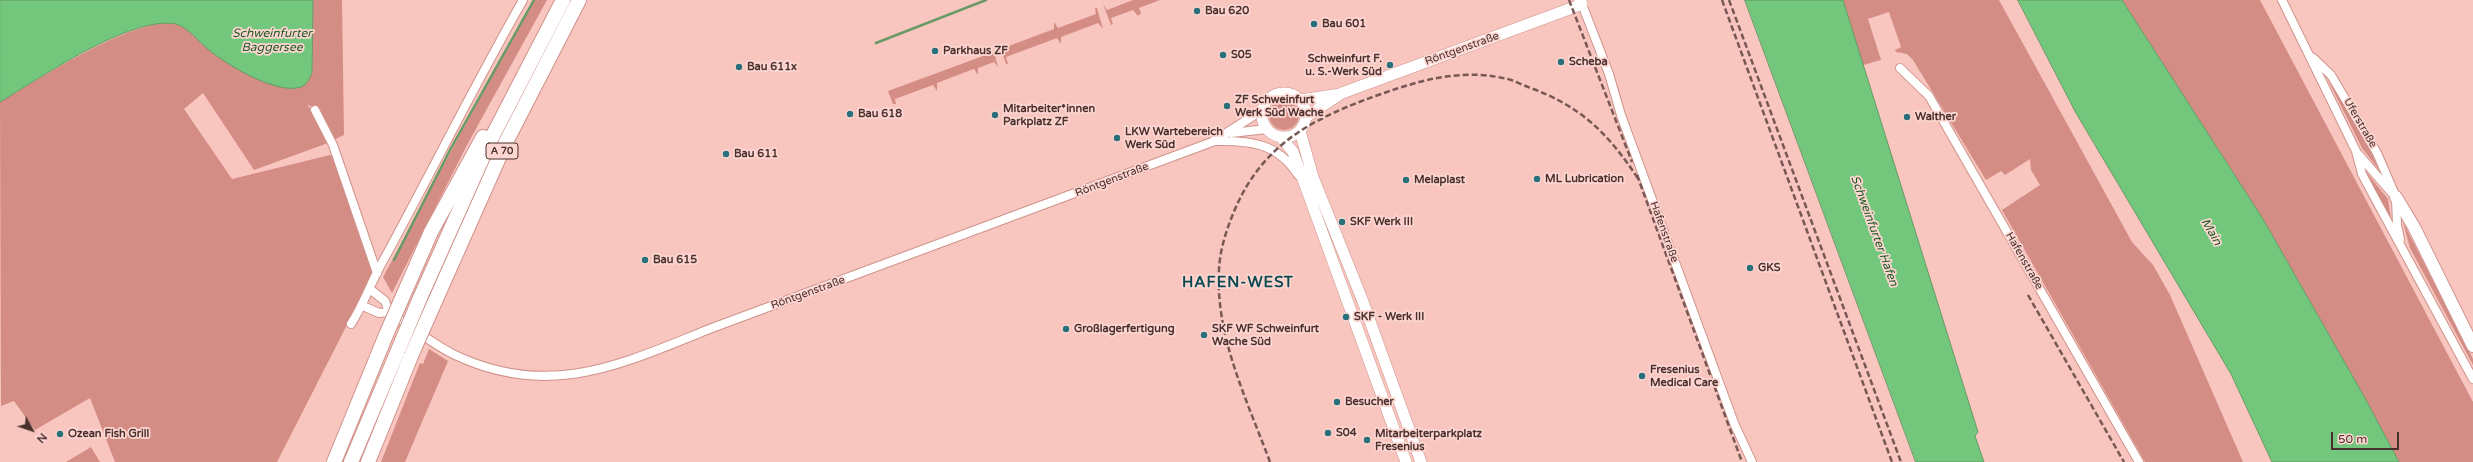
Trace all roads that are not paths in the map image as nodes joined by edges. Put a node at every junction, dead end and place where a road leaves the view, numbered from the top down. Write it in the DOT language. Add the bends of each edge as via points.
graph roads {
  1 [pos="523,0"];
  2 [pos="563,0"];
  3 [pos="579,0"];
  4 [pos="2282,0"];
  5 [pos="1581,2"];
  6 [pos="2311,56"];
  7 [pos="1900,68"];
  8 [pos="1342,93"];
  9 [pos="512,98"];
  10 [pos="1301,100"];
  11 [pos="315,110"];
  12 [pos="1261,111"];
  13 [pos="1306,117"];
  14 [pos="1267,129"];
  15 [pos="1300,131"];
  16 [pos="1228,133"];
  17 [pos="1281,137"];
  18 [pos="1212,142"];
  19 [pos="2356,151"];
  20 [pos="1302,180"];
  21 [pos="2396,197"];
  22 [pos="1340,242"];
  23 [pos="1327,247"];
  24 [pos="2402,247"];
  25 [pos="378,273"];
  26 [pos="371,290"];
  27 [pos="1362,299"];
  28 [pos="1349,303"];
  29 [pos="363,306"];
  30 [pos="389,312"];
  31 [pos="352,324"];
  32 [pos="2473,346"];
  33 [pos="1385,362"];
  34 [pos="1372,367"];
  35 [pos="2473,379"];
  36 [pos="334,462"];
  37 [pos="352,462"];
  38 [pos="368,462"];
  39 [pos="1406,462"];
  40 [pos="1421,462"];
  41 [pos="1752,462"];
  42 [pos="2139,462"];
  1 -- 25 [label="street" via="453,127"];
  2 -- 9 [label="highway, A 70"];
  3 -- 38 [label="highway, A 70, bridge" via="505,144 411,356"];
  4 -- 6 [label="street, Uferstraße"];
  5 -- 8 [label="street, Röntgenstraße"];
  5 -- 41 [label="street, Hafenstraße" via="1734,423"];
  6 -- 19 [label="street, Uferstraße"];
  6 -- 21 [label="street, Uferstraße" via="2331,74 2370,139"];
  7 -- 42 [label="street, Hafenstraße" via="1929,96"];
  8 -- 10 [label="street, Röntgenstraße"];
  8 -- 13 [label="street, Röntgenstraße"];
  9 -- 36 [label="highway, bridge" via="483,138 457,182 406,289"];
  9 -- 37 [label="highway, A 70, bridge" via="420,298"];
  10 -- 12 [label="street" via="1288,92 1275,94 1269,98"];
  10 -- 13 [label="street"];
  11 -- 25 [label="street" via="333,144"];
  12 -- 14 [label="street"];
  12 -- 16 [label="street, Röntgenstraße"];
  13 -- 15 [label="street"];
  14 -- 16 [label="street, Röntgenstraße"];
  14 -- 17 [label="street"];
  15 -- 17 [label="street" via="1289,137"];
  15 -- 22 [label="street" via="1313,177"];
  16 -- 18 [label="street, Röntgenstraße"];
  17 -- 20 [label="street" via="1293,152"];
  18 -- 20 [label="street" via="1241,140 1267,146 1285,159"];
  18 -- 30 [label="street, Röntgenstraße" via="712,328 636,359 603,368 566,375 525,376 481,366 454,354"];
  19 -- 21 [label="street, Uferstraße"];
  19 -- 24 [label="street, Uferstraße" via="2362,174"];
  20 -- 23 [label="street"];
  21 -- 24 [label="street, Uferstraße" via="2397,225"];
  21 -- 32 [label="main road" via="2414,227"];
  22 -- 23 [label="street"];
  22 -- 27 [label="street"];
  23 -- 28 [label="street"];
  24 -- 35 [label="street, Uferstraße"];
  25 -- 26 [label="street"];
  26 -- 29 [label="street"];
  26 -- 30 [label="street, Röntgenstraße" via="385,302"];
  27 -- 28 [label="street"];
  27 -- 33 [label="street"];
  28 -- 34 [label="street"];
  29 -- 30 [label="street, Röntgenstraße" via="379,313"];
  29 -- 31 [label="street"];
  33 -- 34 [label="street"];
  33 -- 40 [label="street"];
  34 -- 39 [label="street"];
}
